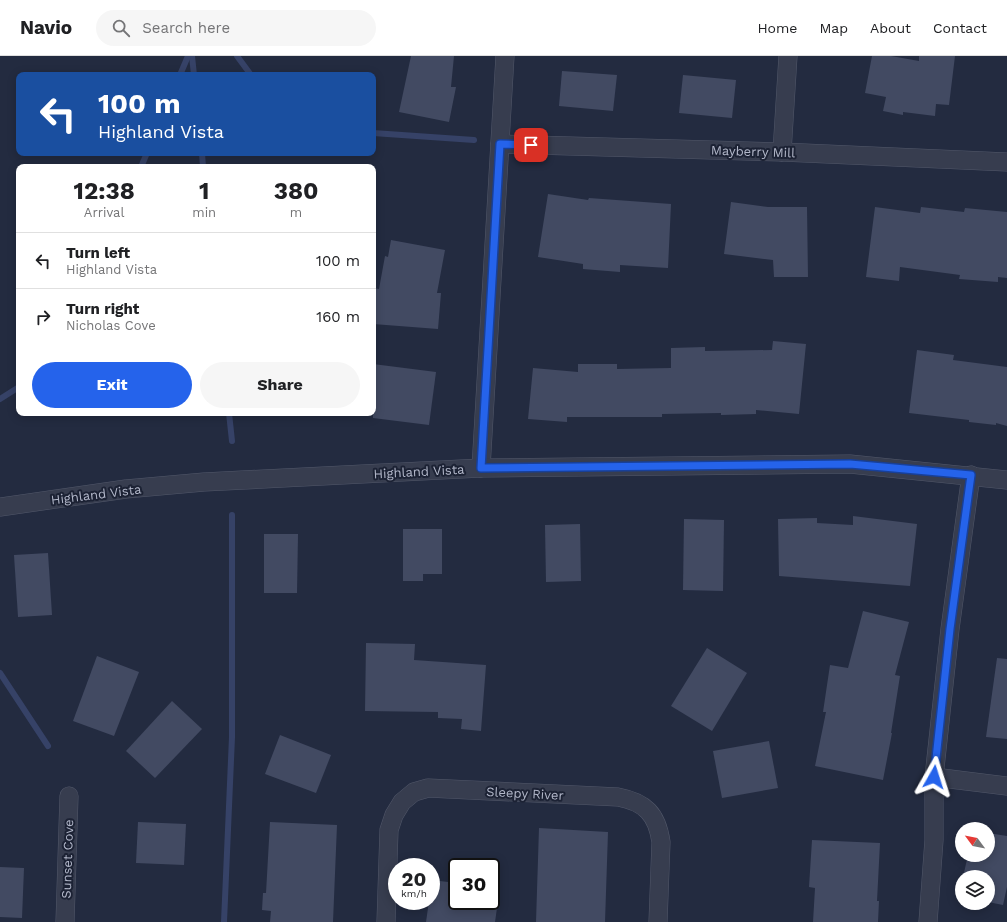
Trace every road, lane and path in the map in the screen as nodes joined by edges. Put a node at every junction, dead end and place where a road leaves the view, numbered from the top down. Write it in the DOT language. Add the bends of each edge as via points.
graph roads {
  1 [pos="505,56"];
  2 [pos="788,56"];
  3 [pos="500,144"];
  4 [pos="782,152"];
  5 [pos="1007,162"];
  6 [pos="481,468"];
  7 [pos="971,475"];
  8 [pos="1007,480"];
  9 [pos="0,507"];
  10 [pos="934,777"];
  11 [pos="1007,786"];
  12 [pos="69,796"];
  13 [pos="65,922"];
  14 [pos="386,922"];
  15 [pos="658,922"];
  16 [pos="928,922"];
  1 -- 3 [label="street"];
  2 -- 4 [label="street"];
  3 -- 4 [label="street, Mayberry Mill"];
  3 -- 6 [label="street"];
  4 -- 5 [label="street, Mayberry Mill"];
  6 -- 7 [label="street, Highland Vista" via="850,464"];
  6 -- 9 [label="street, Highland Vista" via="204,482 126,489"];
  7 -- 8 [label="street, Highland Vista"];
  7 -- 10 [label="street" via="950,629"];
  10 -- 11 [label="street"];
  10 -- 16 [label="street" via="934,840"];
  12 -- 13 [label="street, Sunset Cove"];
  14 -- 15 [label="street, Sleepy River" via="389,830 394,814 402,802 414,792 428,788 618,797 639,803 655,819 659,830"];
}
